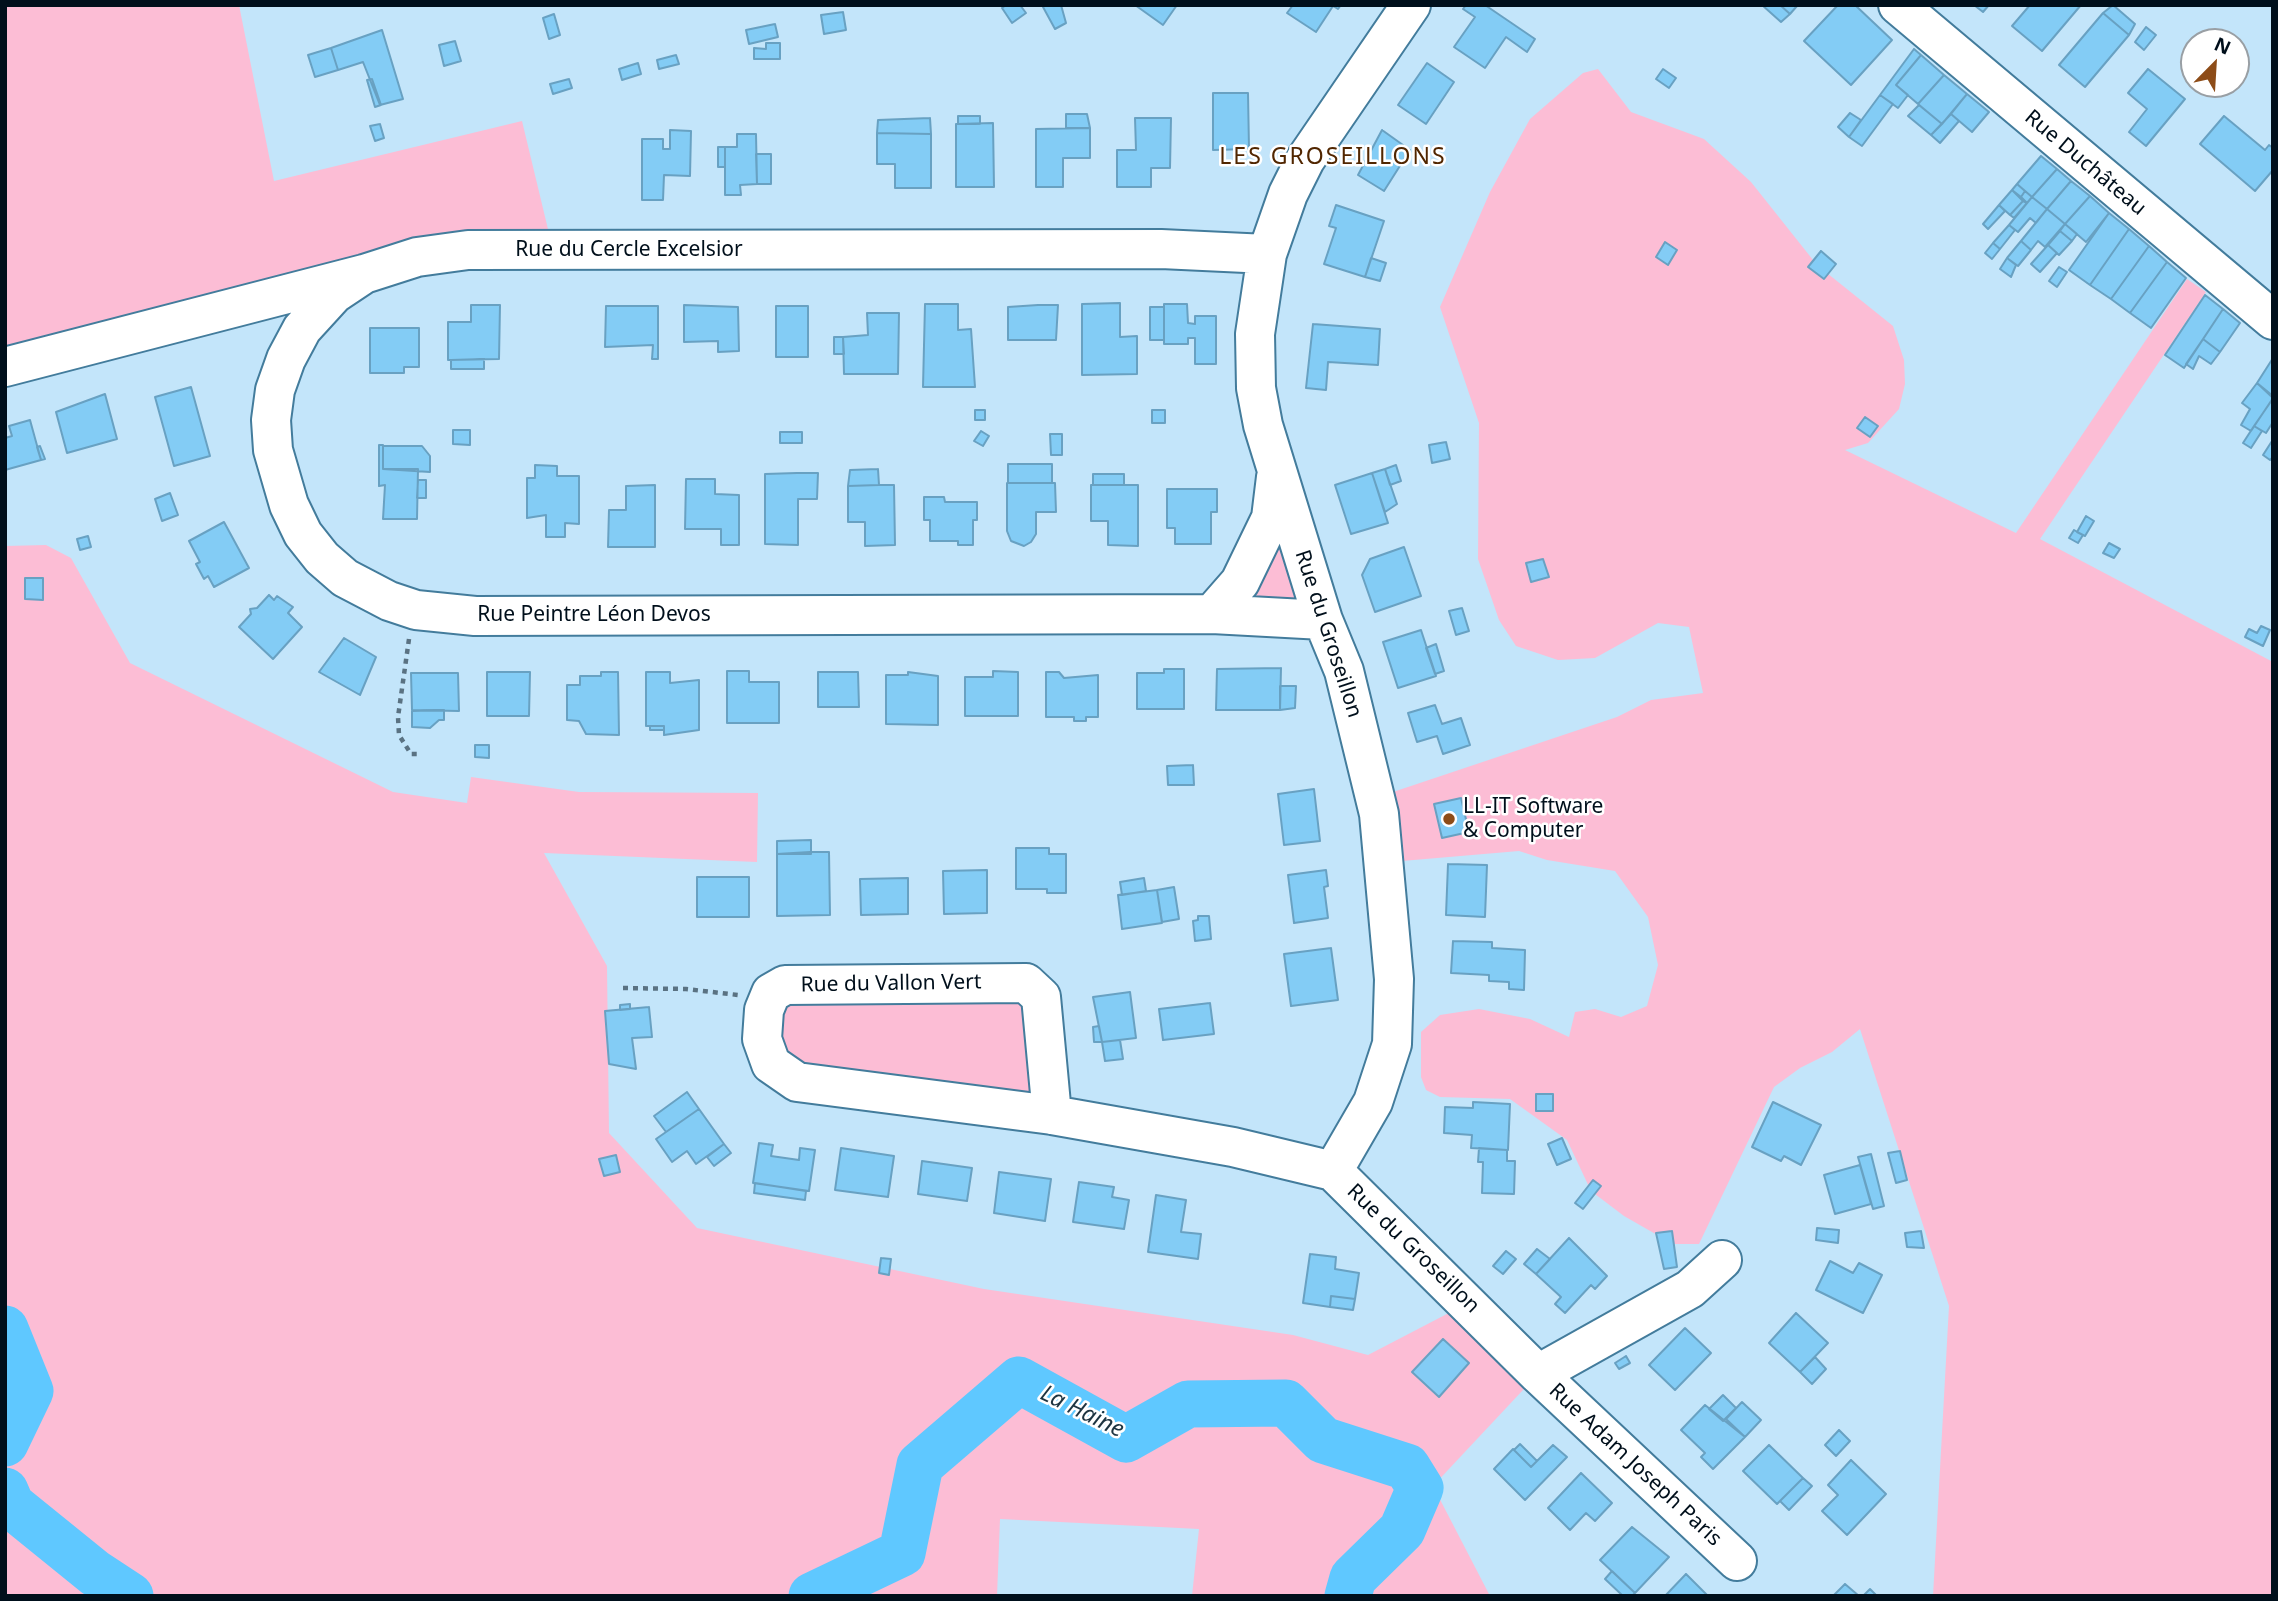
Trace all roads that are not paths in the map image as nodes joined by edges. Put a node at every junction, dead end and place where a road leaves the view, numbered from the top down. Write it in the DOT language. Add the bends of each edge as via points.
graph roads {
  1 [pos="1411,5"];
  2 [pos="1898,5"];
  3 [pos="1267,254"];
  4 [pos="364,274"];
  5 [pos="2273,320"];
  6 [pos="5,367"];
  7 [pos="1276,471"];
  8 [pos="1212,614"];
  9 [pos="1323,620"];
  10 [pos="1052,1115"];
  11 [pos="1333,1171"];
  12 [pos="1722,1260"];
  13 [pos="1538,1374"];
  14 [pos="1737,1561"];
  1 -- 3 [label="street, Rue du Groseillon" via="1306,160 1283,204"];
  2 -- 5 [label="street, Rue Duchâteau"];
  3 -- 4 [label="street, Rue du Cercle Excelsior" via="1161,249 468,250 417,257"];
  3 -- 7 [label="street, Rue du Groseillon" via="1254,353 1263,425"];
  4 -- 6 [label="street, Rue du Cercle Excelsior"];
  4 -- 8 [label="street, Rue Peintre Léon Devos" via="334,294 302,329 285,359 271,420 272,450 303,534 322,558 367,592 416,611 475,616"];
  7 -- 8 [label="street" via="1271,518 1240,582"];
  7 -- 9 [label="street, Rue du Groseillon"];
  8 -- 9 [label="street, Rue Peintre Léon Devos"];
  9 -- 11 [label="street, Rue du Groseillon" via="1344,671 1379,814 1394,979 1392,1044 1381,1079 1373,1102"];
  10 -- 10 [label="street, Rue du Vallon Vert" via="797,1082 771,1064 762,1039 771,993 785,985 802,984 1026,983 1041,997"];
  10 -- 11 [label="street" via="1233,1147"];
  11 -- 13 [label="street, Rue du Groseillon"];
  12 -- 13 [label="street, Rue Adam Joseph Paris" via="1690,1289"];
  13 -- 14 [label="street, Rue Adam Joseph Paris"];
}
